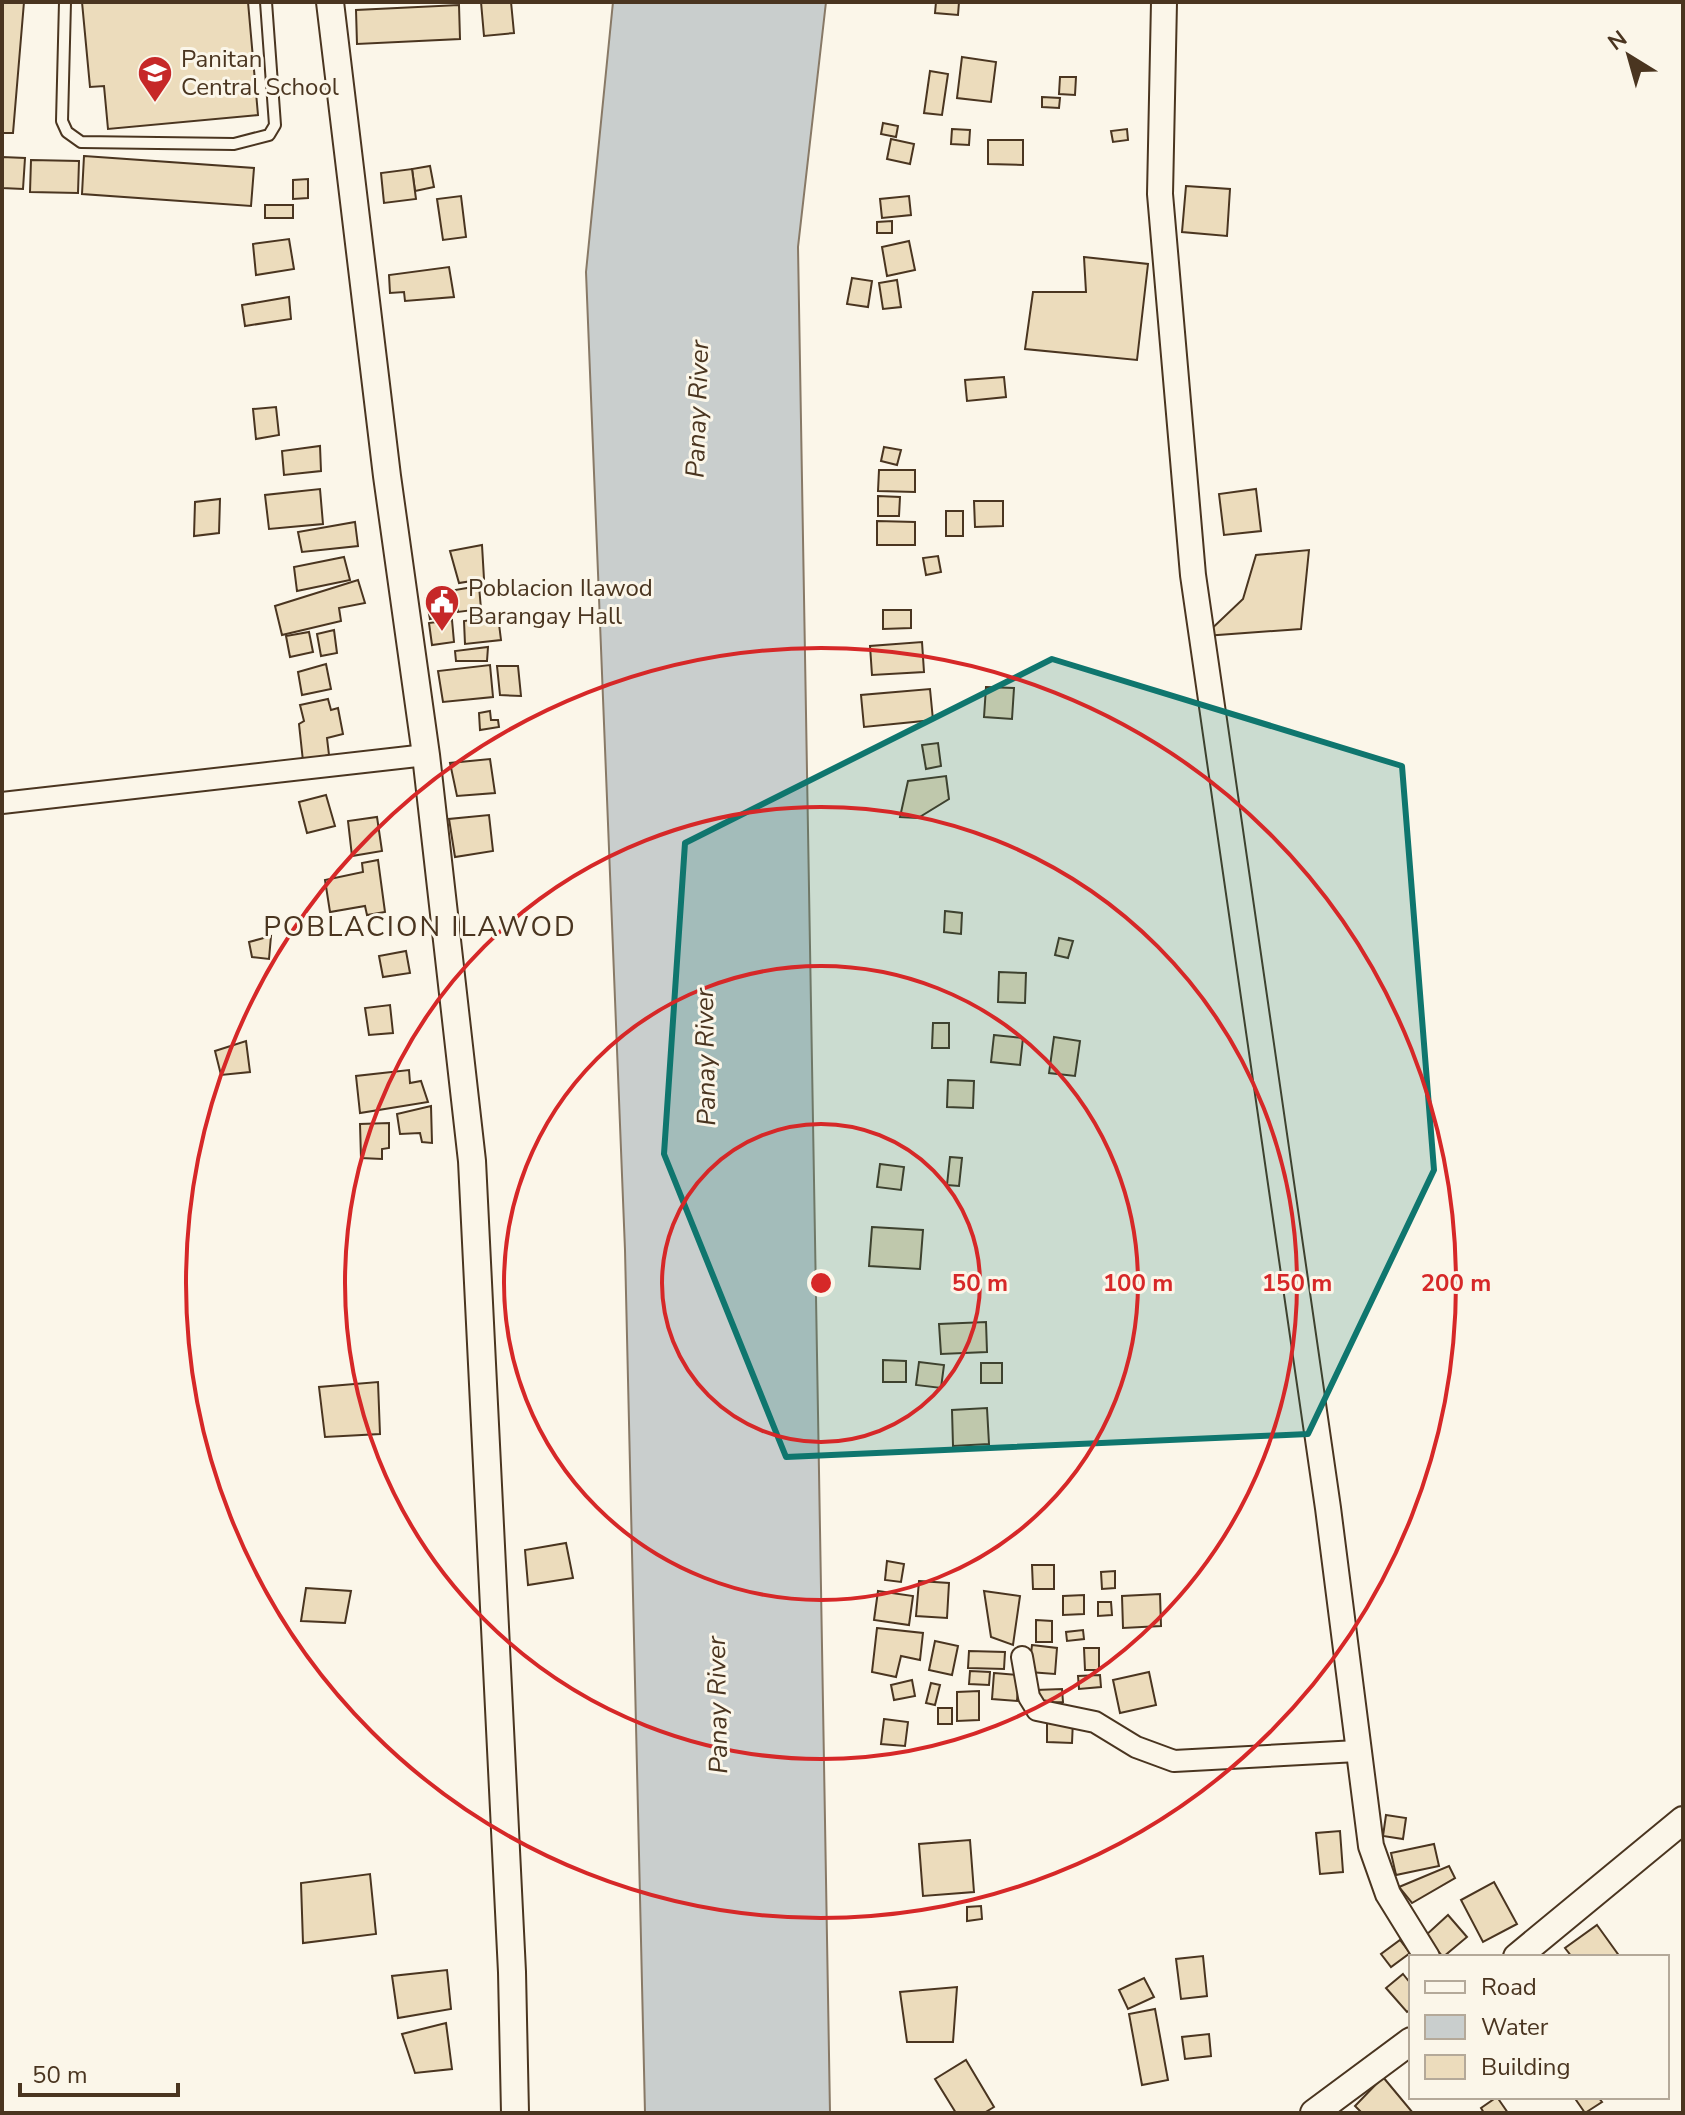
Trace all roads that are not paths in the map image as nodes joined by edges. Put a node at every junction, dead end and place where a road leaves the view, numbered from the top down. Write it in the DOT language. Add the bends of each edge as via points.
graph roads {
  1 [pos="65,2"];
  2 [pos="266,2"];
  3 [pos="330,2"];
  4 [pos="1164,2"];
  5 [pos="426,755"];
  6 [pos="2,803"];
  7 [pos="1022,1657"];
  8 [pos="1357,1751"];
  9 [pos="1683,1820"];
  10 [pos="1426,1955"];
  11 [pos="1519,1955"];
  12 [pos="1409,2042"];
  13 [pos="515,2113"];
  14 [pos="1314,2113"];
  1 -- 2 [label="lane" via="62,121 67,132 81,142 219,144 269,135 275,125"];
  3 -- 5 [label="main road"];
  4 -- 8 [label="street" via="1160,194 1193,575 1328,1508"];
  5 -- 6 [label="street"];
  5 -- 13 [label="main road" via="472,1161"];
  7 -- 8 [label="street" via="1029,1697 1037,1710 1095,1722 1136,1747 1174,1761"];
  8 -- 10 [label="street" via="1371,1846 1388,1894"];
  9 -- 11 [label="main road"];
  12 -- 14 [label="main road"];
}
